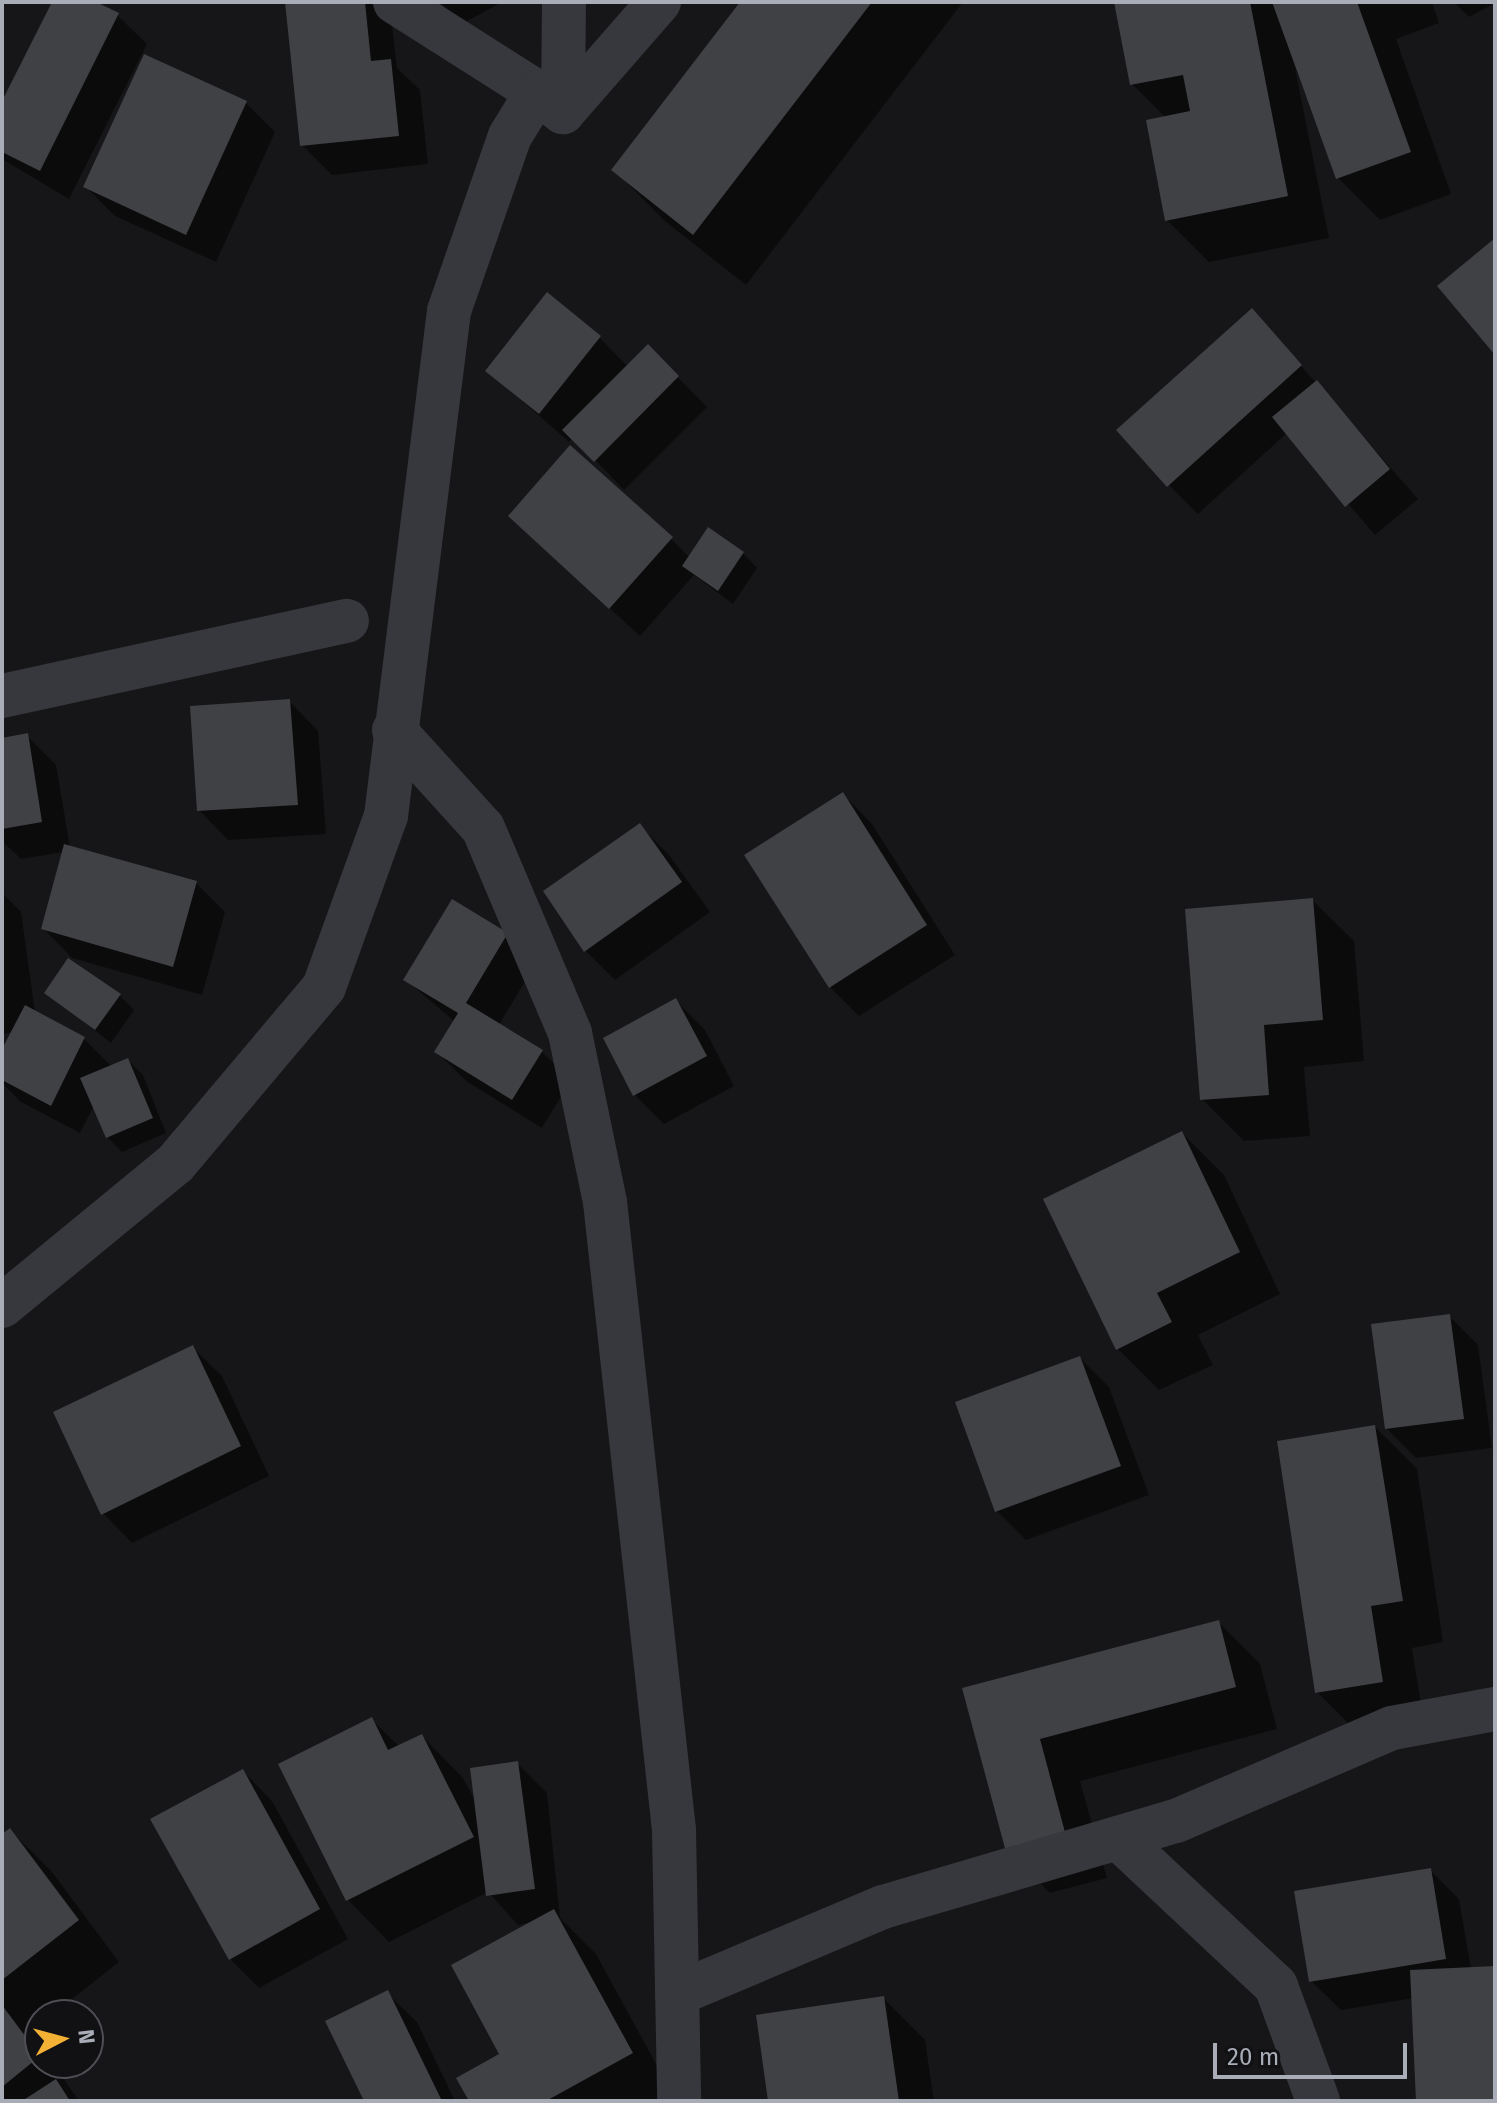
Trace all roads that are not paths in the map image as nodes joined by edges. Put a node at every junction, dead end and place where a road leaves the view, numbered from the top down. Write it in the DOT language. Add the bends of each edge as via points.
graph roads {
  1 [pos="395,2"];
  2 [pos="564,2"];
  3 [pos="659,2"];
  4 [pos="550,102"];
  5 [pos="347,621"];
  6 [pos="2,696"];
  7 [pos="394,730"];
  8 [pos="2,1306"];
  9 [pos="1495,1709"];
  10 [pos="1118,1838"];
  11 [pos="677,1994"];
  12 [pos="679,2101"];
  13 [pos="1318,2101"];
  1 -- 4 [label="street"];
  2 -- 4 [label="street"];
  3 -- 4 [label="street"];
  4 -- 7 [label="street" via="510,136 449,311"];
  5 -- 6 [label="street"];
  7 -- 8 [label="street" via="386,816 324,987 175,1164"];
  7 -- 11 [label="street" via="483,828 570,1033 605,1202 674,1830"];
  9 -- 10 [label="street" via="1392,1728 1176,1821"];
  10 -- 11 [label="street" via="883,1907"];
  10 -- 13 [label="street" via="1276,1986"];
  11 -- 12 [label="street"];
}
